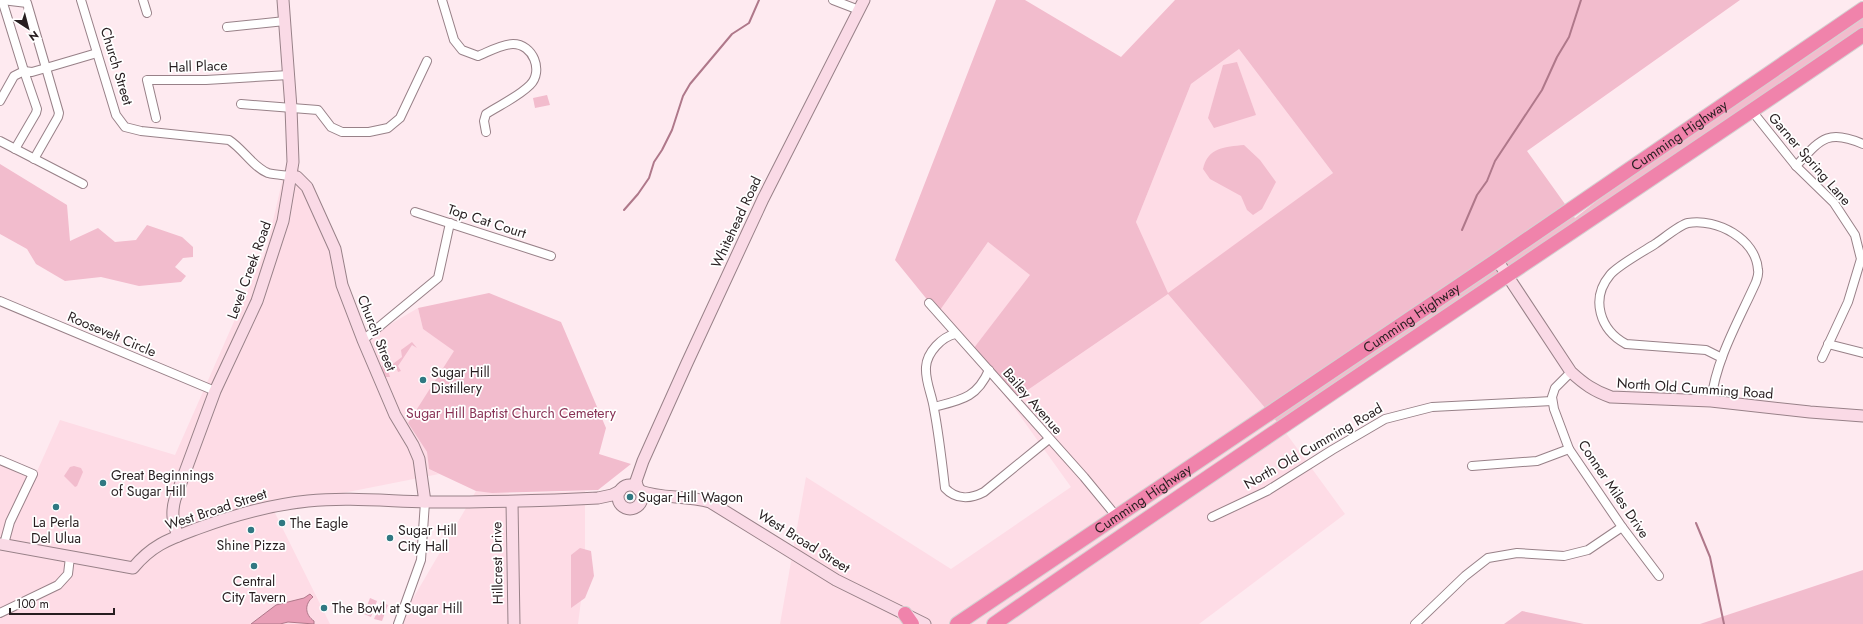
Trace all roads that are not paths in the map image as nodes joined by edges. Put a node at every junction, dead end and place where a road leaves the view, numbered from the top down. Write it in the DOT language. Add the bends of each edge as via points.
graph roads {
  1 [pos="1,0"];
  2 [pos="81,0"];
  3 [pos="143,0"];
  4 [pos="283,0"];
  5 [pos="442,0"];
  6 [pos="833,0"];
  7 [pos="864,0"];
  8 [pos="1863,9"];
  9 [pos="859,10"];
  10 [pos="147,12"];
  11 [pos="285,21"];
  12 [pos="227,27"];
  13 [pos="1863,35"];
  14 [pos="97,53"];
  15 [pos="427,61"];
  16 [pos="46,68"];
  17 [pos="24,70"];
  18 [pos="289,75"];
  19 [pos="0,101"];
  20 [pos="241,104"];
  21 [pos="291,108"];
  22 [pos="1752,111"];
  23 [pos="156,118"];
  24 [pos="486,132"];
  25 [pos="0,141"];
  26 [pos="1863,144"];
  27 [pos="15,149"];
  28 [pos="34,159"];
  29 [pos="1796,166"];
  30 [pos="294,176"];
  31 [pos="83,184"];
  32 [pos="415,212"];
  33 [pos="450,223"];
  34 [pos="551,256"];
  35 [pos="1497,260"];
  36 [pos="1508,275"];
  37 [pos="0,301"];
  38 [pos="929,304"];
  39 [pos="955,334"];
  40 [pos="363,340"];
  41 [pos="1828,344"];
  42 [pos="1863,353"];
  43 [pos="1722,358"];
  44 [pos="1822,358"];
  45 [pos="989,370"];
  46 [pos="1572,372"];
  47 [pos="215,391"];
  48 [pos="1552,401"];
  49 [pos="1711,401"];
  50 [pos="934,407"];
  51 [pos="1863,416"];
  52 [pos="1049,439"];
  53 [pos="1569,449"];
  54 [pos="0,460"];
  55 [pos="644,462"];
  56 [pos="1472,466"];
  57 [pos="624,488"];
  58 [pos="639,490"];
  59 [pos="663,496"];
  60 [pos="598,498"];
  61 [pos="425,502"];
  62 [pos="512,502"];
  63 [pos="639,505"];
  64 [pos="621,506"];
  65 [pos="1116,517"];
  66 [pos="1212,517"];
  67 [pos="1622,527"];
  68 [pos="178,536"];
  69 [pos="2,544"];
  70 [pos="70,557"];
  71 [pos="1659,576"];
  72 [pos="0,613"];
  73 [pos="908,619"];
  74 [pos="398,624"];
  75 [pos="514,624"];
  76 [pos="925,624"];
  77 [pos="957,624"];
  78 [pos="994,624"];
  79 [pos="1415,624"];
  1 -- 16 [label="street" via="27,3"];
  1 -- 17 [label="street"];
  2 -- 14 [label="street, Church Street"];
  3 -- 10 [label="street"];
  4 -- 11 [label="street, Level Creek Road"];
  5 -- 24 [label="street" via="454,40 462,50 478,56 512,44 523,45 536,63 536,76 530,85 486,114"];
  6 -- 9 [label="street"];
  7 -- 9 [label="street, Whitehead Road"];
  8 -- 35 [label="highway, Cumming Highway"];
  9 -- 55 [label="street, Whitehead Road" via="763,199"];
  11 -- 12 [label="street"];
  11 -- 18 [label="street, Level Creek Road"];
  13 -- 22 [label="highway, Cumming Highway"];
  14 -- 16 [label="street"];
  14 -- 30 [label="street, Church Street" via="116,115 125,127 140,131 229,140 269,173"];
  15 -- 21 [label="street" via="400,118 388,128 379,131 342,132 331,127 318,110"];
  16 -- 17 [label="street" via="32,72"];
  16 -- 28 [label="street" via="59,113"];
  17 -- 19 [label="street" via="14,76"];
  17 -- 27 [label="street" via="37,109"];
  18 -- 21 [label="street, Level Creek Road"];
  18 -- 23 [label="street, Hall Place" via="206,80 147,80"];
  20 -- 21 [label="street"];
  21 -- 30 [label="street, Level Creek Road"];
  22 -- 29 [label="street, Garner Spring Lane"];
  22 -- 36 [label="highway, Cumming Highway"];
  25 -- 27 [label="street"];
  26 -- 29 [label="street" via="1847,137 1828,136 1812,148"];
  27 -- 28 [label="street"];
  28 -- 31 [label="street"];
  29 -- 41 [label="street, Garner Spring Lane" via="1834,204 1855,236 1861,259 1848,302"];
  30 -- 40 [label="street, Church Street" via="307,187 335,249 342,285"];
  30 -- 47 [label="street, Level Creek Road" via="268,272"];
  32 -- 33 [label="street, Top Cat Court"];
  33 -- 34 [label="street, Top Cat Court"];
  33 -- 40 [label="street" via="438,278"];
  35 -- 36 [label="street, North Old Cumming Road"];
  35 -- 65 [label="highway, Cumming Highway"];
  36 -- 46 [label="street, North Old Cumming Road"];
  36 -- 78 [label="highway, Cumming Highway" via="1121,535"];
  37 -- 47 [label="street, Roosevelt Circle"];
  38 -- 39 [label="street, Bailey Avenue"];
  39 -- 45 [label="street, Bailey Avenue"];
  39 -- 50 [label="street" via="948,336 928,358 927,387"];
  40 -- 61 [label="street, Church Street" via="395,415 419,459"];
  41 -- 42 [label="street"];
  41 -- 44 [label="street, Garner Spring Lane"];
  43 -- 43 [label="street" via="1756,282 1758,270 1744,240 1728,230 1703,222 1686,223 1610,274 1601,290 1599,301 1601,316 1618,339 1626,344 1706,350"];
  43 -- 49 [label="street" via="1713,381"];
  45 -- 50 [label="street" via="983,384 964,399"];
  45 -- 52 [label="street, Bailey Avenue"];
  46 -- 48 [label="street" via="1556,388"];
  46 -- 49 [label="street, North Old Cumming Road" via="1591,389 1611,397"];
  47 -- 68 [label="street, Level Creek Road" via="172,509"];
  48 -- 53 [label="street, Conner Miles Drive"];
  48 -- 66 [label="street, North Old Cumming Road" via="1432,407 1385,419 1267,491"];
  49 -- 51 [label="street, North Old Cumming Road"];
  50 -- 52 [label="street" via="945,488 950,494 973,498 984,492"];
  52 -- 65 [label="street, Bailey Avenue"];
  53 -- 56 [label="street" via="1537,461"];
  53 -- 67 [label="street, Conner Miles Drive"];
  54 -- 69 [label="street" via="33,474"];
  55 -- 57 [label="street, Whitehead Road"];
  55 -- 58 [label="street, Whitehead Road" via="636,481"];
  57 -- 58 [label="street"];
  57 -- 60 [label="street, West Broad Street" via="612,495"];
  57 -- 64 [label="street" via="618,498"];
  58 -- 59 [label="street, West Broad Street"];
  58 -- 63 [label="street" via="642,498"];
  59 -- 63 [label="street, West Broad Street"];
  59 -- 73 [label="street, West Broad Street" via="699,498 721,507 836,580"];
  60 -- 62 [label="street, West Broad Street"];
  60 -- 64 [label="street, West Broad Street"];
  61 -- 62 [label="street, West Broad Street"];
  61 -- 68 [label="street, West Broad Street" via="342,499 275,505"];
  61 -- 74 [label="street" via="421,560"];
  62 -- 75 [label="street, Hillcrest Drive"];
  63 -- 64 [label="street" via="632,509"];
  65 -- 77 [label="highway, Cumming Highway"];
  67 -- 71 [label="street, Conner Miles Drive"];
  67 -- 79 [label="street" via="1588,550 1564,556 1517,553 1488,558 1465,576"];
  68 -- 70 [label="street, West Broad Street" via="153,547 133,568"];
  69 -- 70 [label="street"];
  70 -- 72 [label="street" via="68,574 58,585"];
  73 -- 76 [label="street, West Broad Street"];
}
